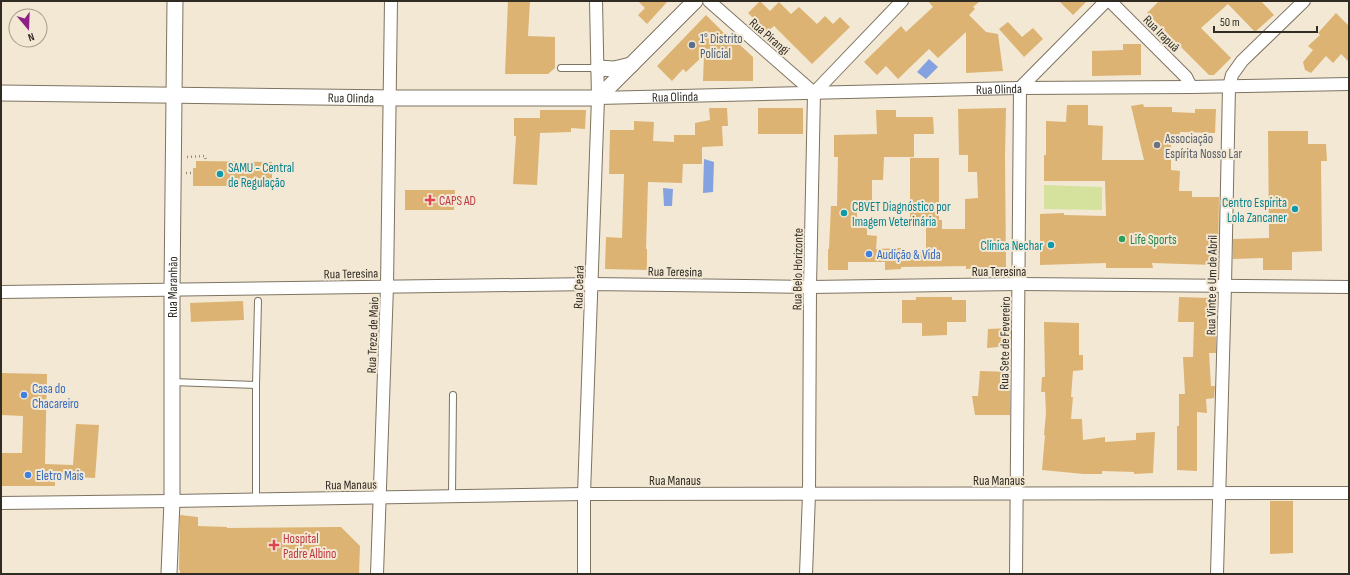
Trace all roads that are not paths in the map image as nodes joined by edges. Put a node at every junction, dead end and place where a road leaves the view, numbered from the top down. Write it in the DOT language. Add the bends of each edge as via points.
graph roads {
  1 [pos="176,1"];
  2 [pos="391,1"];
  3 [pos="596,1"];
  4 [pos="695,1"];
  5 [pos="709,1"];
  6 [pos="902,1"];
  7 [pos="1106,1"];
  8 [pos="1110,1"];
  9 [pos="1304,1"];
  10 [pos="631,65"];
  11 [pos="560,68"];
  12 [pos="598,68"];
  13 [pos="1349,84"];
  14 [pos="1191,87"];
  15 [pos="1229,87"];
  16 [pos="1020,88"];
  17 [pos="1,93"];
  18 [pos="814,93"];
  19 [pos="174,95"];
  20 [pos="389,98"];
  21 [pos="598,98"];
  22 [pos="592,284"];
  23 [pos="1019,284"];
  24 [pos="1225,285"];
  25 [pos="387,286"];
  26 [pos="810,287"];
  27 [pos="1349,287"];
  28 [pos="172,290"];
  29 [pos="1,292"];
  30 [pos="258,301"];
  31 [pos="171,382"];
  32 [pos="256,385"];
  33 [pos="453,395"];
  34 [pos="1219,492"];
  35 [pos="1349,493"];
  36 [pos="584,494"];
  37 [pos="810,494"];
  38 [pos="1016,494"];
  39 [pos="452,495"];
  40 [pos="380,497"];
  41 [pos="256,499"];
  42 [pos="172,502"];
  43 [pos="1,503"];
  44 [pos="169,574"];
  45 [pos="377,574"];
  46 [pos="584,574"];
  47 [pos="806,574"];
  48 [pos="1016,574"];
  49 [pos="1217,574"];
  1 -- 19 [label="street, Rua Maranhão"];
  2 -- 20 [label="street, Rua Treze de Maio"];
  3 -- 12 [label="street, Rua Ceará"];
  4 -- 10 [label="street"];
  5 -- 18 [label="street, Rua Pirangi"];
  6 -- 18 [label="street"];
  7 -- 16 [label="street"];
  8 -- 14 [label="street, Rua Irapuã" via="1186,77"];
  9 -- 15 [label="street, Rua Vinte e Um de Abril" via="1242,61 1232,75"];
  10 -- 12 [label="street" via="614,69"];
  10 -- 21 [label="street"];
  11 -- 12 [label="lane"];
  12 -- 21 [label="street, Rua Ceará"];
  13 -- 15 [label="street, Rua Olinda"];
  14 -- 15 [label="street, Rua Olinda"];
  14 -- 16 [label="street, Rua Olinda"];
  15 -- 24 [label="street, Rua Vinte e Um de Abril"];
  16 -- 18 [label="street, Rua Olinda"];
  16 -- 23 [label="street, Rua Sete de Fevereiro"];
  17 -- 19 [label="street, Rua Olinda"];
  18 -- 21 [label="street, Rua Olinda"];
  18 -- 26 [label="street, Rua Belo Horizonte"];
  19 -- 20 [label="street, Rua Olinda"];
  19 -- 28 [label="street, Rua Maranhão"];
  20 -- 21 [label="street, Rua Olinda"];
  20 -- 25 [label="street, Rua Treze de Maio"];
  21 -- 22 [label="street, Rua Ceará"];
  22 -- 25 [label="street, Rua Teresina"];
  22 -- 26 [label="street, Rua Teresina"];
  22 -- 36 [label="street, Rua Ceará"];
  23 -- 24 [label="street, Rua Teresina"];
  23 -- 26 [label="street, Rua Teresina"];
  23 -- 38 [label="street, Rua Sete de Fevereiro"];
  24 -- 27 [label="street, Rua Teresina"];
  24 -- 34 [label="street, Rua Vinte e Um de Abril"];
  25 -- 28 [label="street, Rua Teresina"];
  25 -- 40 [label="street, Rua Treze de Maio"];
  26 -- 37 [label="street, Rua Belo Horizonte"];
  28 -- 29 [label="street, Rua Teresina"];
  28 -- 31 [label="street, Rua Maranhão"];
  30 -- 32 [label="lane"];
  31 -- 32 [label="lane"];
  31 -- 42 [label="street, Rua Maranhão"];
  32 -- 41 [label="lane"];
  33 -- 39 [label="lane"];
  34 -- 35 [label="street, Rua Manaus"];
  34 -- 38 [label="street, Rua Manaus"];
  34 -- 49 [label="street, Rua Vinte e Um de Abril"];
  36 -- 37 [label="street, Rua Manaus"];
  36 -- 39 [label="street, Rua Manaus"];
  36 -- 46 [label="street, Rua Ceará"];
  37 -- 38 [label="street, Rua Manaus"];
  37 -- 47 [label="street, Rua Belo Horizonte"];
  38 -- 48 [label="street, Rua Sete de Fevereiro"];
  39 -- 40 [label="street, Rua Manaus"];
  40 -- 41 [label="street, Rua Manaus"];
  40 -- 45 [label="street, Rua Treze de Maio"];
  41 -- 42 [label="street, Rua Manaus"];
  42 -- 43 [label="street, Rua Manaus"];
  42 -- 44 [label="street, Rua Maranhão"];
}
